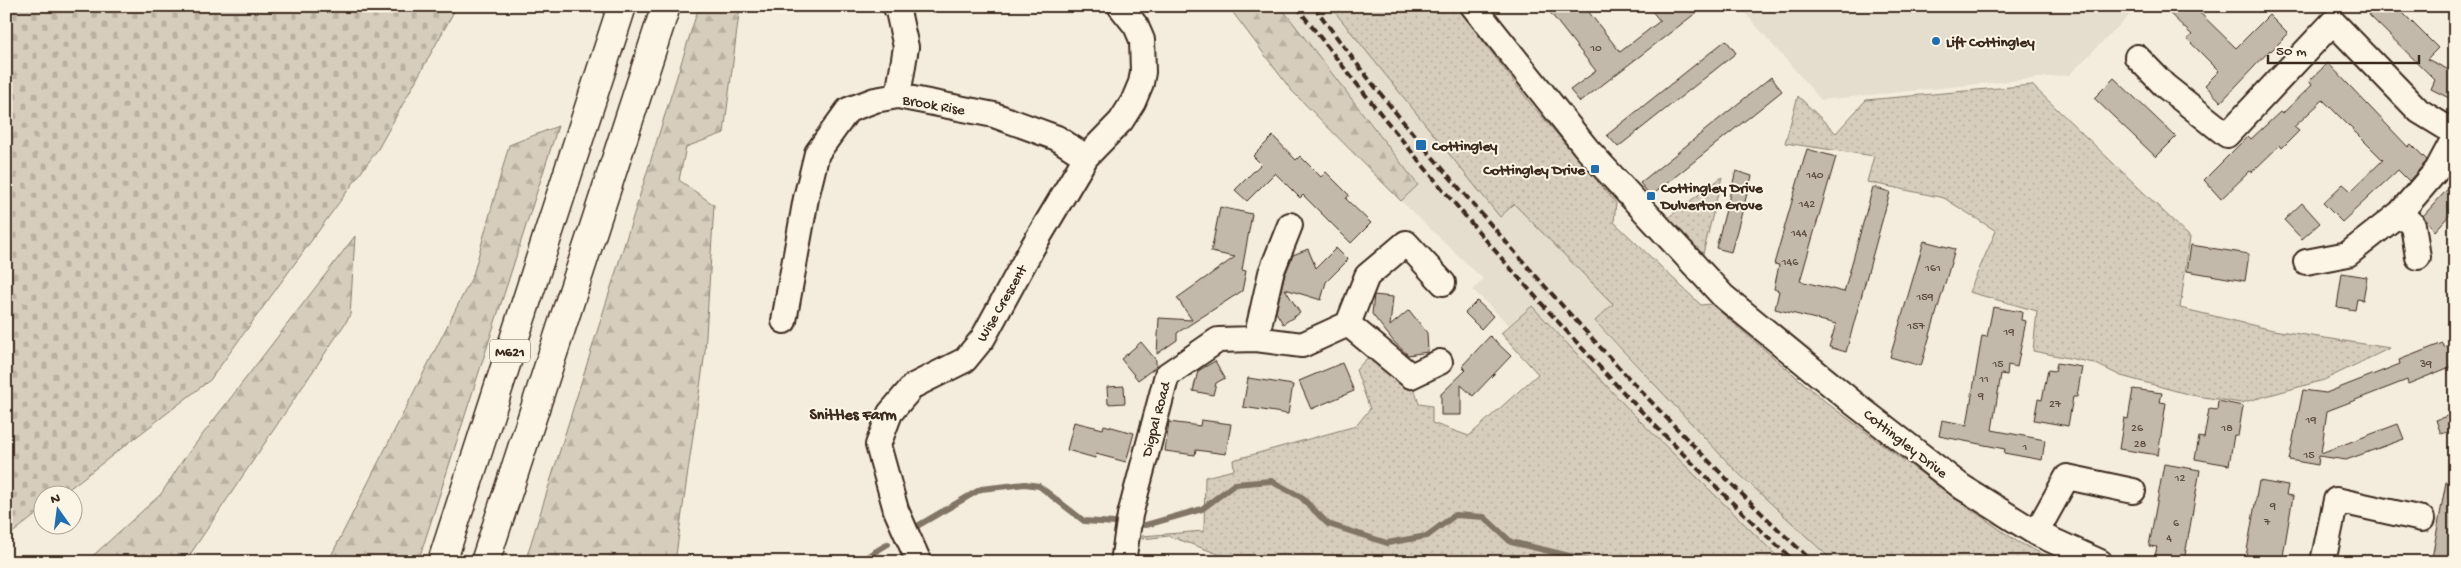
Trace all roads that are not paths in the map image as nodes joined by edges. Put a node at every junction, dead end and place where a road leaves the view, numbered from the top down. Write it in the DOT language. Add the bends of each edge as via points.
graph roads {
  1 [pos="622,6"];
  2 [pos="666,6"];
  3 [pos="895,6"];
  4 [pos="1120,6"];
  5 [pos="1473,6"];
  6 [pos="2137,58"];
  7 [pos="898,96"];
  8 [pos="2455,134"];
  9 [pos="1086,157"];
  10 [pos="2400,213"];
  11 [pos="1290,225"];
  12 [pos="2418,257"];
  13 [pos="2306,262"];
  14 [pos="1443,283"];
  15 [pos="784,321"];
  16 [pos="1348,324"];
  17 [pos="1256,340"];
  18 [pos="1440,362"];
  19 [pos="2133,491"];
  20 [pos="2422,519"];
  21 [pos="2036,533"];
  22 [pos="1124,552"];
  23 [pos="442,562"];
  24 [pos="485,562"];
  25 [pos="919,562"];
  26 [pos="2100,562"];
  27 [pos="2323,562"];
  1 -- 23 [label="highway, M621"];
  2 -- 24 [label="highway, M621"];
  3 -- 7 [label="street" via="906,47"];
  4 -- 9 [label="street, Wise Crescent" via="1136,26 1142,40 1141,83 1121,121"];
  5 -- 21 [label="street, Cottingley Drive" via="1587,149 1723,296 1856,405 1962,486"];
  6 -- 8 [label="street" via="2165,86 2227,135 2333,22 2419,111"];
  7 -- 9 [label="street, Brook Rise" via="994,115 1056,138"];
  7 -- 15 [label="street, Brook Rise" via="848,110 817,153"];
  8 -- 10 [label="street" via="2437,170"];
  9 -- 25 [label="street, Wise Crescent" via="983,338 964,360 913,386 890,412 878,444 896,510"];
  10 -- 12 [label="street" via="2413,225"];
  10 -- 13 [label="street" via="2348,254"];
  11 -- 17 [label="street" via="1271,273"];
  14 -- 16 [label="street" via="1406,243 1366,276"];
  16 -- 17 [label="street, Digpal Road" via="1302,345"];
  16 -- 18 [label="street" via="1410,376"];
  17 -- 22 [label="street, Digpal Road" via="1218,340 1167,374 1130,515"];
  19 -- 21 [label="street" via="2067,477"];
  20 -- 27 [label="street" via="2336,500"];
  21 -- 26 [label="street, Cottingley Drive"];
}
